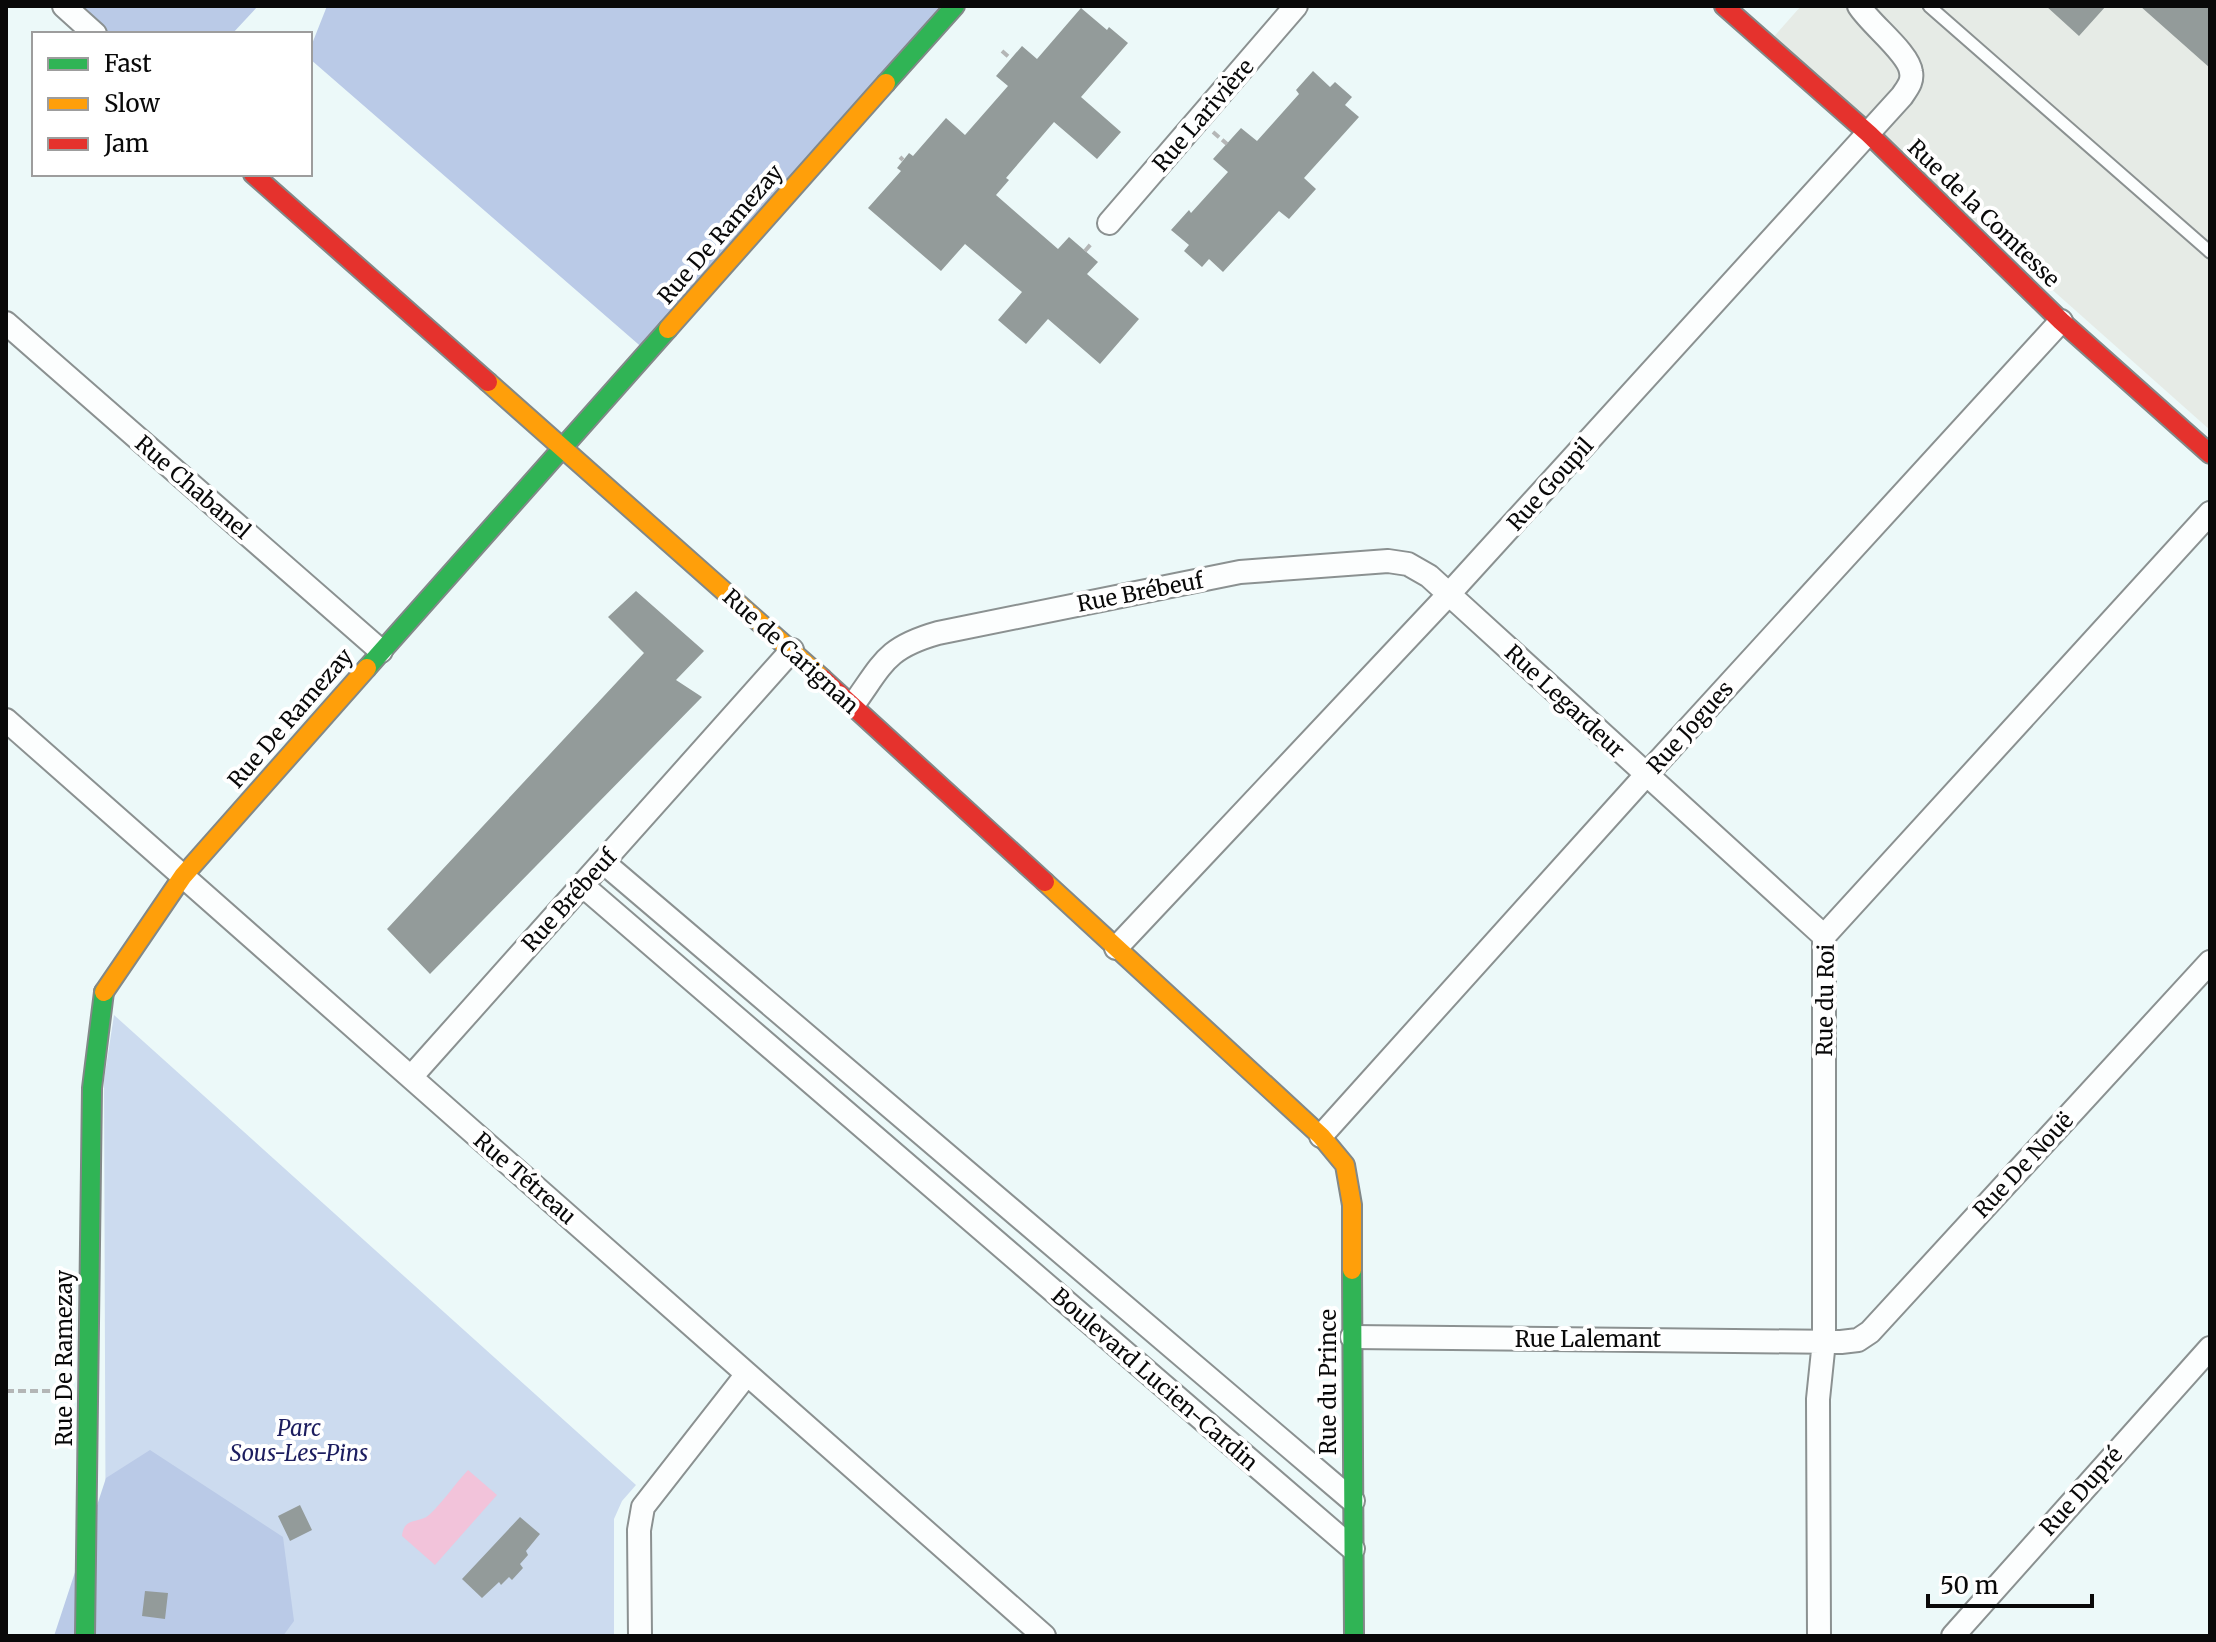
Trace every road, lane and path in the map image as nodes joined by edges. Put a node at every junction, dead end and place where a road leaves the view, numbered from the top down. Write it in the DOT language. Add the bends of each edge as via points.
graph roads {
  1 [pos="64,6"];
  2 [pos="955,6"];
  3 [pos="1296,6"];
  4 [pos="1724,6"];
  5 [pos="1859,6"];
  6 [pos="1929,6"];
  7 [pos="93,32"];
  8 [pos="1002,51"];
  9 [pos="1011,59"];
  10 [pos="1869,134"];
  11 [pos="255,176"];
  12 [pos="1109,223"];
  13 [pos="1091,244"];
  14 [pos="1085,251"];
  15 [pos="2210,252"];
  16 [pos="2061,321"];
  17 [pos="6,323"];
  18 [pos="564,449"];
  19 [pos="2210,454"];
  20 [pos="2210,513"];
  21 [pos="1449,594"];
  22 [pos="792,650"];
  23 [pos="381,651"];
  24 [pos="853,705"];
  25 [pos="6,720"];
  26 [pos="1646,775"];
  27 [pos="603,862"];
  28 [pos="183,876"];
  29 [pos="582,885"];
  30 [pos="1824,936"];
  31 [pos="1116,948"];
  32 [pos="2210,962"];
  33 [pos="799,1028"];
  34 [pos="777,1054"];
  35 [pos="411,1077"];
  36 [pos="1321,1136"];
  37 [pos="981,1184"];
  38 [pos="958,1209"];
  39 [pos="1142,1321"];
  40 [pos="1352,1337"];
  41 [pos="1824,1341"];
  42 [pos="1119,1347"];
  43 [pos="2210,1348"];
  44 [pos="747,1374"];
  45 [pos="6,1391"];
  46 [pos="88,1391"];
  47 [pos="1353,1501"];
  48 [pos="1353,1549"];
  49 [pos="85,1636"];
  50 [pos="640,1636"];
  51 [pos="1044,1636"];
  52 [pos="1354,1636"];
  53 [pos="1819,1636"];
  54 [pos="1953,1636"];
  1 -- 7 [label="street"];
  2 -- 18 [label="street, Rue De Ramezay"];
  3 -- 12 [label="street, Rue Larivière"];
  4 -- 10 [label="street, Rue de la Comtesse"];
  5 -- 10 [label="street, Rue Goupil" via="1905,58 1912,76"];
  6 -- 15 [label="lane"];
  8 -- 9 [label="path"];
  10 -- 16 [label="street, Rue de la Comtesse"];
  10 -- 21 [label="street, Rue Goupil"];
  11 -- 18 [label="street, Rue de Carignan"];
  13 -- 14 [label="path"];
  16 -- 19 [label="street, Rue de la Comtesse"];
  16 -- 26 [label="street, Rue Jogues"];
  17 -- 23 [label="street, Rue Chabanel"];
  18 -- 22 [label="street, Rue de Carignan"];
  18 -- 23 [label="street, Rue De Ramezay"];
  20 -- 30 [label="street, Rue du Roi"];
  21 -- 24 [label="street, Rue Brébeuf" via="1408,564 1388,561 1240,572 913,640 887,656"];
  21 -- 26 [label="street, Rue Legardeur"];
  21 -- 31 [label="street, Rue Goupil"];
  22 -- 24 [label="street, Rue de Carignan"];
  22 -- 27 [label="street, Rue Brébeuf"];
  23 -- 28 [label="street, Rue De Ramezay"];
  24 -- 31 [label="street, Rue de Carignan"];
  25 -- 28 [label="street, Rue Tétreau"];
  26 -- 30 [label="street, Rue Legardeur"];
  26 -- 36 [label="street, Rue Jogues"];
  27 -- 29 [label="street, Rue Brébeuf"];
  27 -- 33 [label="street, Boulevard Lucien-Cardin"];
  28 -- 35 [label="street, Rue Tétreau"];
  28 -- 46 [label="street, Rue De Ramezay" via="103,993 92,1088"];
  29 -- 34 [label="street, Boulevard Lucien-Cardin"];
  29 -- 35 [label="street, Rue Brébeuf"];
  30 -- 41 [label="street, Rue du Roi"];
  31 -- 36 [label="street, Rue de Carignan"];
  32 -- 41 [label="street, Rue De Nouë" via="1870,1332 1858,1340"];
  33 -- 34 [label="street"];
  33 -- 37 [label="street, Boulevard Lucien-Cardin"];
  34 -- 38 [label="street, Boulevard Lucien-Cardin"];
  35 -- 44 [label="street, Rue Tétreau"];
  36 -- 40 [label="street, Rue du Prince" via="1345,1165 1352,1205"];
  37 -- 38 [label="street"];
  37 -- 39 [label="street, Boulevard Lucien-Cardin"];
  38 -- 42 [label="street, Boulevard Lucien-Cardin"];
  39 -- 42 [label="street"];
  39 -- 47 [label="street, Boulevard Lucien-Cardin"];
  40 -- 41 [label="street, Rue Lalemant"];
  40 -- 47 [label="street, Rue du Prince"];
  41 -- 53 [label="street, Rue du Roi" via="1818,1399"];
  42 -- 48 [label="street, Boulevard Lucien-Cardin"];
  43 -- 54 [label="street, Rue Dupré"];
  44 -- 50 [label="street" via="643,1507"];
  44 -- 51 [label="street, Rue Tétreau"];
  45 -- 46 [label="path"];
  46 -- 49 [label="street, Rue De Ramezay"];
  47 -- 48 [label="street, Rue du Prince"];
  48 -- 52 [label="street, Rue du Prince"];
}
